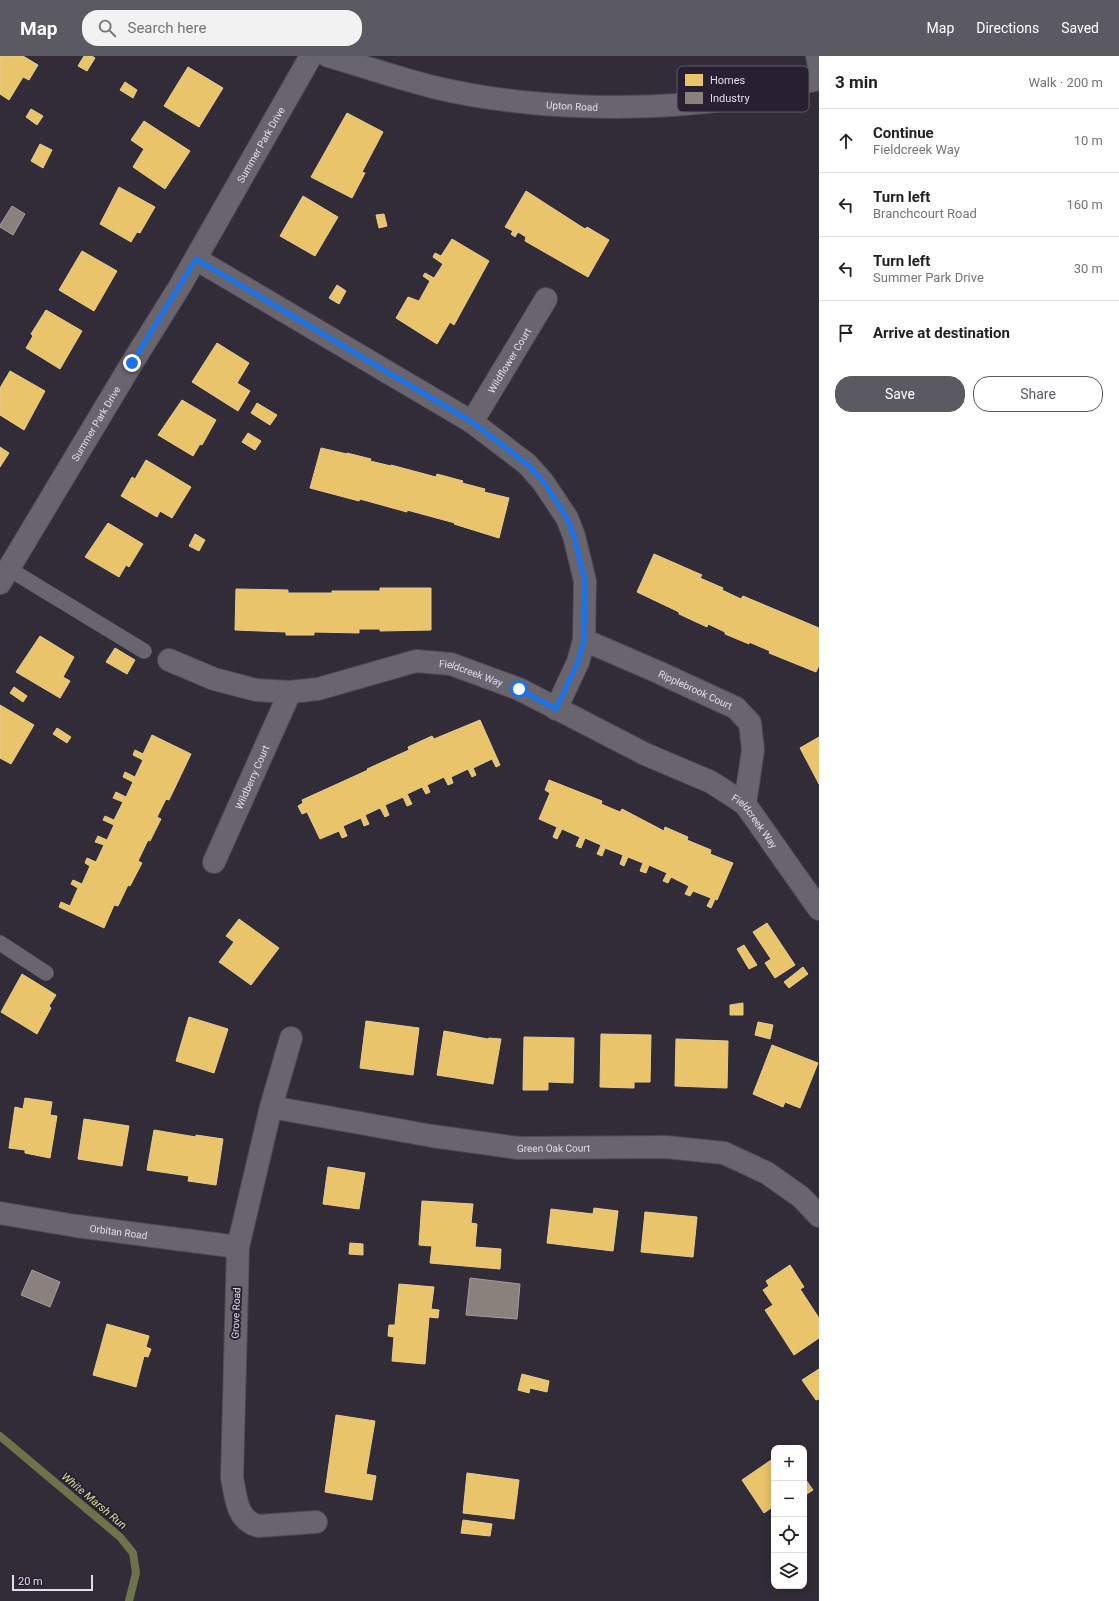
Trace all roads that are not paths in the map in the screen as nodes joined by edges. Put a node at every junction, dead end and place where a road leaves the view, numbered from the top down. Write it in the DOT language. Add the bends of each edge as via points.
graph roads {
  1 [pos="311,56"];
  2 [pos="328,56"];
  3 [pos="817,56"];
  4 [pos="819,66"];
  5 [pos="819,79"];
  6 [pos="809,81"];
  7 [pos="677,105"];
  8 [pos="196,259"];
  9 [pos="546,299"];
  10 [pos="472,422"];
  11 [pos="4,576"];
  12 [pos="584,640"];
  13 [pos="144,651"];
  14 [pos="169,660"];
  15 [pos="290,692"];
  16 [pos="556,709"];
  17 [pos="745,804"];
  18 [pos="214,862"];
  19 [pos="819,909"];
  20 [pos="0,943"];
  21 [pos="46,973"];
  22 [pos="292,1038"];
  23 [pos="271,1108"];
  24 [pos="0,1213"];
  25 [pos="819,1216"];
  26 [pos="238,1247"];
  27 [pos="316,1522"];
  1 -- 8 [label="street, Summer Park Drive"];
  2 -- 7 [label="street, Upton Road" via="440,88 484,96 539,103 596,106"];
  3 -- 4 [label="street"];
  5 -- 6 [label="street, Upton Road"];
  8 -- 10 [label="street"];
  8 -- 11 [label="street, Summer Park Drive"];
  9 -- 10 [label="street, Wildflower Court"];
  10 -- 12 [label="street" via="527,464 544,482 567,518 585,581"];
  11 -- 13 [label="lane"];
  12 -- 16 [label="street" via="578,662"];
  12 -- 17 [label="street, Ripplebrook Court" via="736,708 750,723 753,750"];
  14 -- 15 [label="street, Fieldcreek Way" via="214,679 256,690"];
  15 -- 16 [label="street, Fieldcreek Way" via="318,689 416,660 451,664 519,689"];
  15 -- 18 [label="street, Wildberry Court"];
  16 -- 17 [label="street, Fieldcreek Way" via="645,754 711,782"];
  17 -- 19 [label="street, Fieldcreek Way"];
  20 -- 21 [label="lane"];
  22 -- 23 [label="street, Grove Road"];
  23 -- 25 [label="street, Green Oak Court" via="518,1148 666,1147 724,1153 768,1173 801,1197"];
  23 -- 26 [label="street, Grove Road"];
  24 -- 26 [label="street, Orbitan Road" via="76,1226"];
  26 -- 27 [label="street, Grove Road" via="231,1463 241,1515 251,1524 258,1526"];
}
